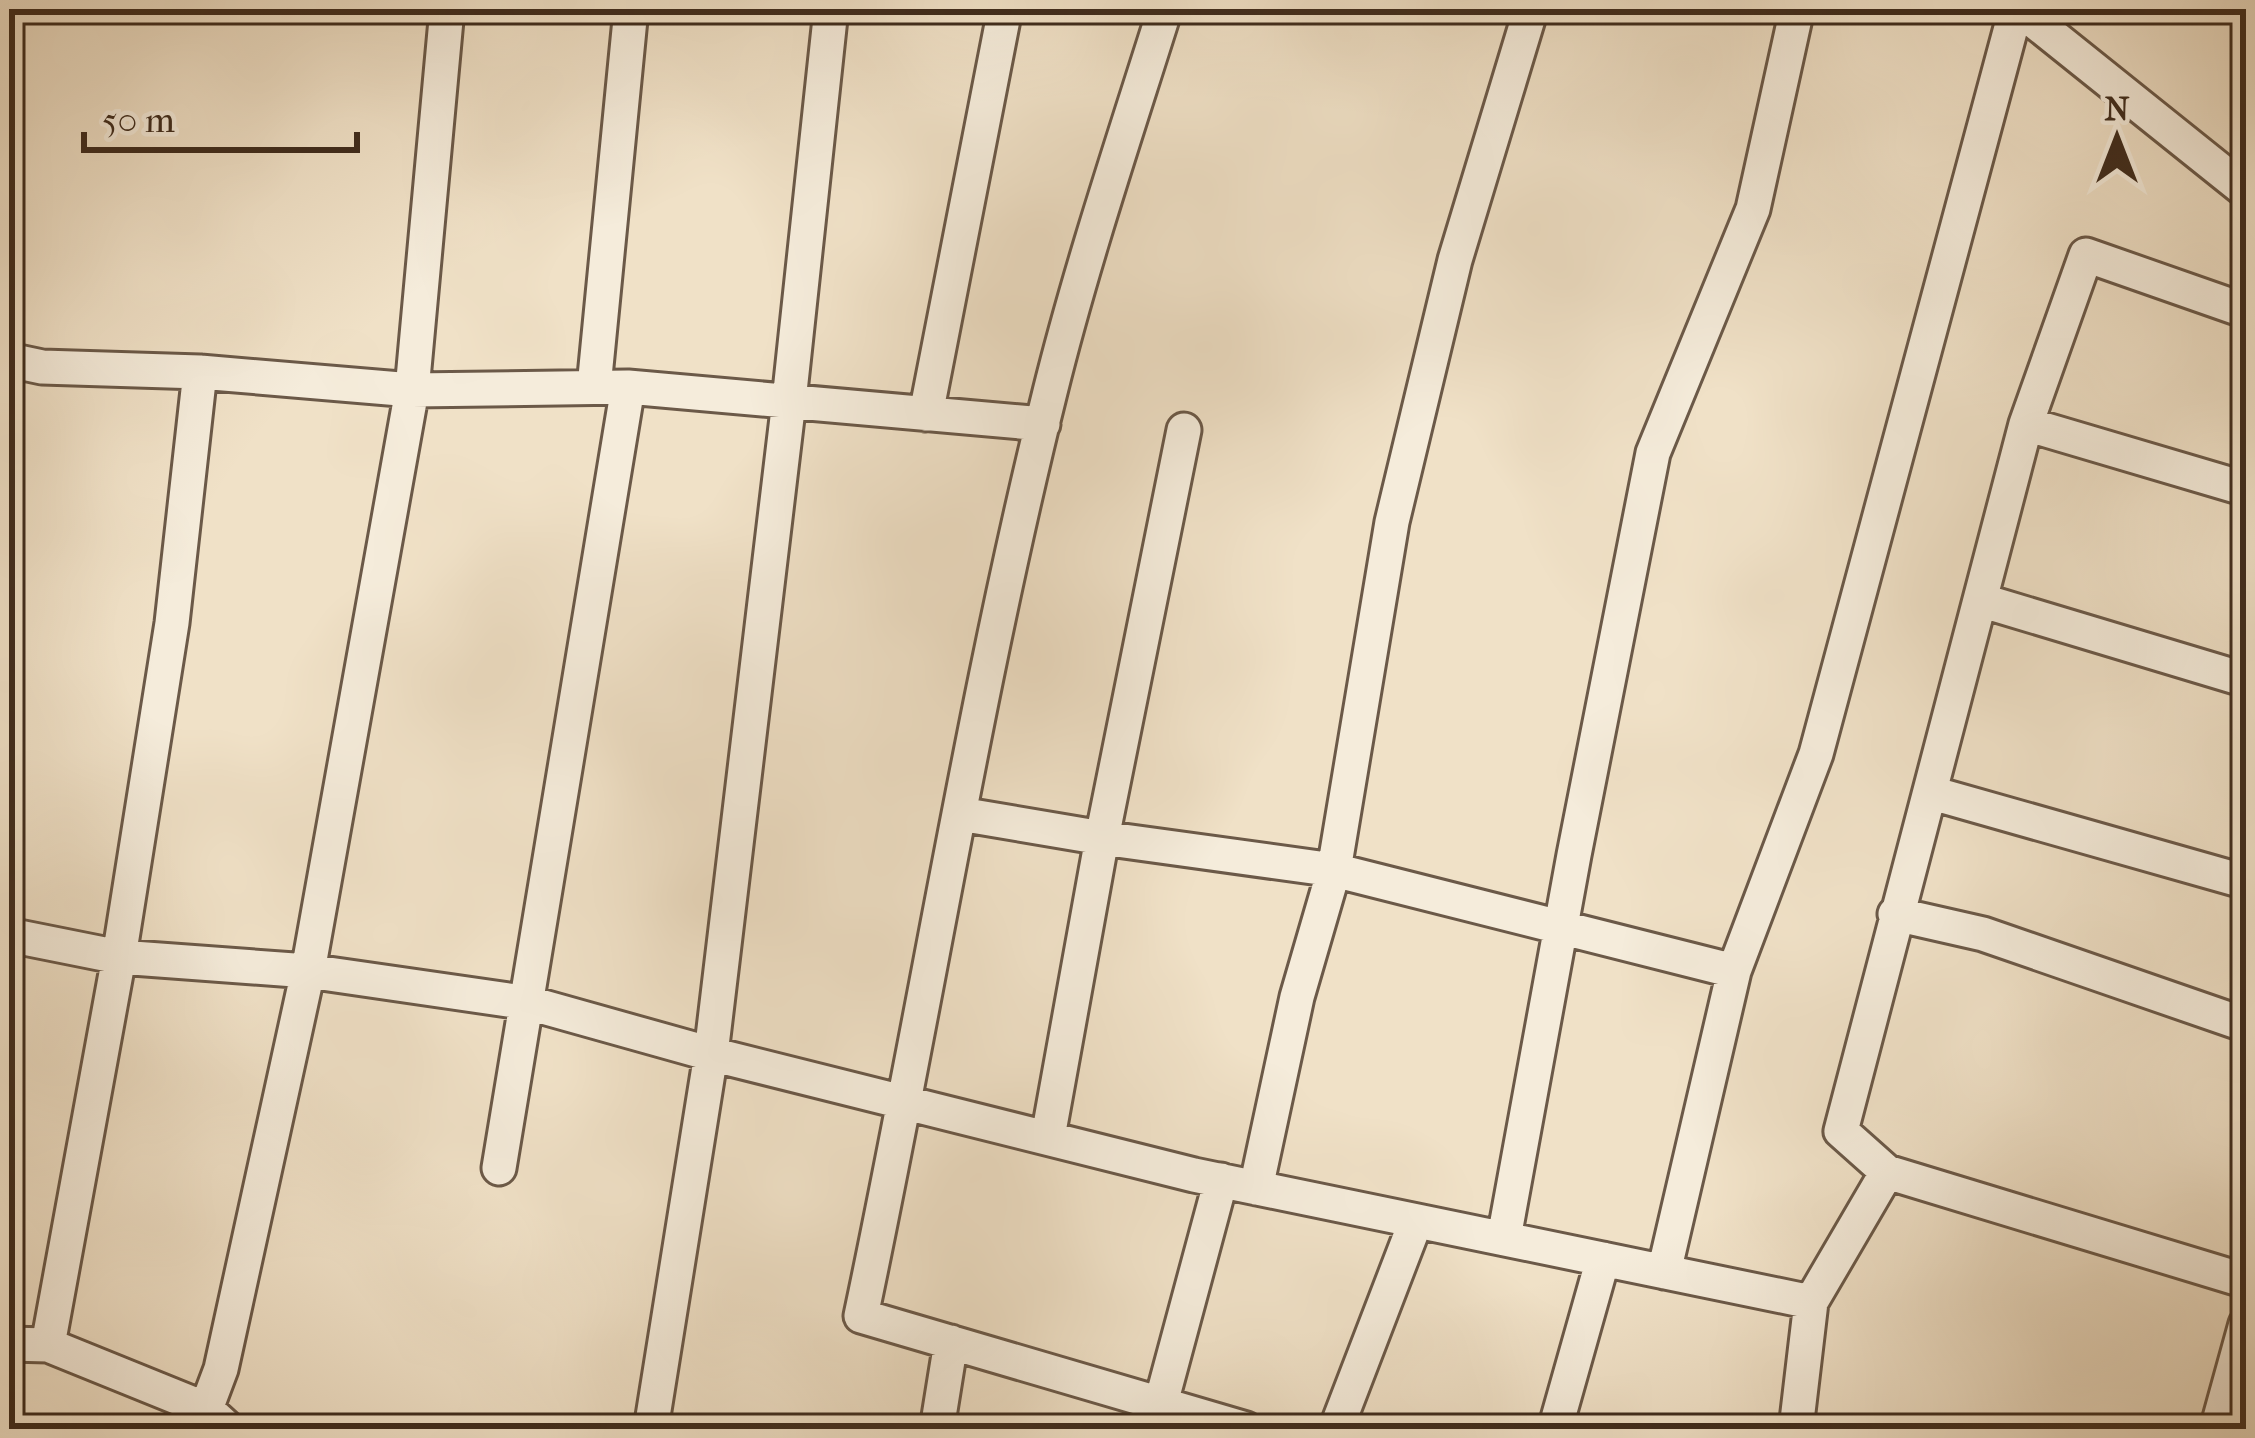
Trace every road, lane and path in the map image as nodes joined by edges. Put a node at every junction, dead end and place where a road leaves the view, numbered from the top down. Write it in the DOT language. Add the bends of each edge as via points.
graph roads {
  1 [pos="447,9"];
  2 [pos="631,9"];
  3 [pos="831,9"];
  4 [pos="1005,9"];
  5 [pos="1165,9"];
  6 [pos="1531,9"];
  7 [pos="1797,9"];
  8 [pos="2018,9"];
  9 [pos="2246,190"];
  10 [pos="2246,310"];
  11 [pos="9,360"];
  12 [pos="200,372"];
  13 [pos="611,387"];
  14 [pos="412,391"];
  15 [pos="789,401"];
  16 [pos="926,414"];
  17 [pos="1043,424"];
  18 [pos="2026,424"];
  19 [pos="1184,430"];
  20 [pos="2246,490"];
  21 [pos="1980,600"];
  22 [pos="2246,680"];
  23 [pos="1932,793"];
  24 [pos="960,814"];
  25 [pos="1102,838"];
  26 [pos="1334,870"];
  27 [pos="2246,882"];
  28 [pos="1895,914"];
  29 [pos="1562,929"];
  30 [pos="9,935"];
  31 [pos="118,957"];
  32 [pos="308,971"];
  33 [pos="1734,971"];
  34 [pos="529,1003"];
  35 [pos="2246,1024"];
  36 [pos="711,1054"];
  37 [pos="907,1101"];
  38 [pos="1048,1137"];
  39 [pos="499,1168"];
  40 [pos="1887,1172"];
  41 [pos="1221,1180"];
  42 [pos="1256,1188"];
  43 [pos="1416,1221"];
  44 [pos="1504,1238"];
  45 [pos="1603,1259"];
  46 [pos="1664,1272"];
  47 [pos="2246,1281"];
  48 [pos="1811,1302"];
  49 [pos="2246,1324"];
  50 [pos="951,1342"];
  51 [pos="9,1344"];
  52 [pos="48,1345"];
  53 [pos="1158,1416"];
  54 [pos="217,1419"];
  55 [pos="651,1429"];
  56 [pos="937,1429"];
  57 [pos="1246,1429"];
  58 [pos="1336,1429"];
  59 [pos="1555,1429"];
  60 [pos="1796,1429"];
  61 [pos="2217,1429"];
  1 -- 14 [label="street"];
  2 -- 13 [label="street"];
  3 -- 15 [label="street"];
  4 -- 16 [label="street"];
  5 -- 17 [label="street"];
  6 -- 26 [label="street" via="1455,260 1392,522"];
  7 -- 29 [label="street" via="1754,208 1653,453"];
  8 -- 9 [label="street"];
  8 -- 33 [label="street" via="1816,754"];
  10 -- 18 [label="street" via="2086,255"];
  11 -- 12 [label="street"];
  12 -- 14 [label="street"];
  12 -- 31 [label="street" via="172,623"];
  13 -- 14 [label="street"];
  13 -- 15 [label="street"];
  13 -- 34 [label="street"];
  14 -- 32 [label="street"];
  15 -- 16 [label="street"];
  15 -- 36 [label="street"];
  16 -- 17 [label="street"];
  17 -- 24 [label="street"];
  18 -- 20 [label="street"];
  18 -- 21 [label="street"];
  19 -- 25 [label="street"];
  21 -- 22 [label="street"];
  21 -- 23 [label="street"];
  23 -- 27 [label="street"];
  23 -- 28 [label="street"];
  24 -- 25 [label="street"];
  24 -- 37 [label="street"];
  25 -- 26 [label="street"];
  25 -- 38 [label="street"];
  26 -- 29 [label="street"];
  26 -- 42 [label="street"];
  28 -- 35 [label="street" via="1983,934"];
  28 -- 40 [label="street" via="1840,1131"];
  29 -- 33 [label="street"];
  29 -- 44 [label="street"];
  30 -- 31 [label="street"];
  31 -- 32 [label="street"];
  31 -- 52 [label="street"];
  32 -- 34 [label="street"];
  32 -- 54 [label="street" via="220,1370"];
  33 -- 46 [label="street"];
  34 -- 36 [label="street"];
  34 -- 39 [label="street"];
  36 -- 37 [label="street"];
  36 -- 55 [label="street"];
  37 -- 38 [label="street"];
  37 -- 50 [label="street" via="861,1316"];
  38 -- 41 [label="street"];
  40 -- 47 [label="street"];
  40 -- 48 [label="street"];
  41 -- 42 [label="street"];
  41 -- 53 [label="street"];
  42 -- 43 [label="street"];
  43 -- 44 [label="street"];
  43 -- 58 [label="street"];
  44 -- 45 [label="street"];
  45 -- 46 [label="street"];
  45 -- 59 [label="street"];
  46 -- 48 [label="street"];
  48 -- 60 [label="street"];
  49 -- 61 [label="street"];
  50 -- 53 [label="street"];
  50 -- 56 [label="street"];
  51 -- 52 [label="street"];
  52 -- 54 [label="street"];
  53 -- 57 [label="street"];
}
